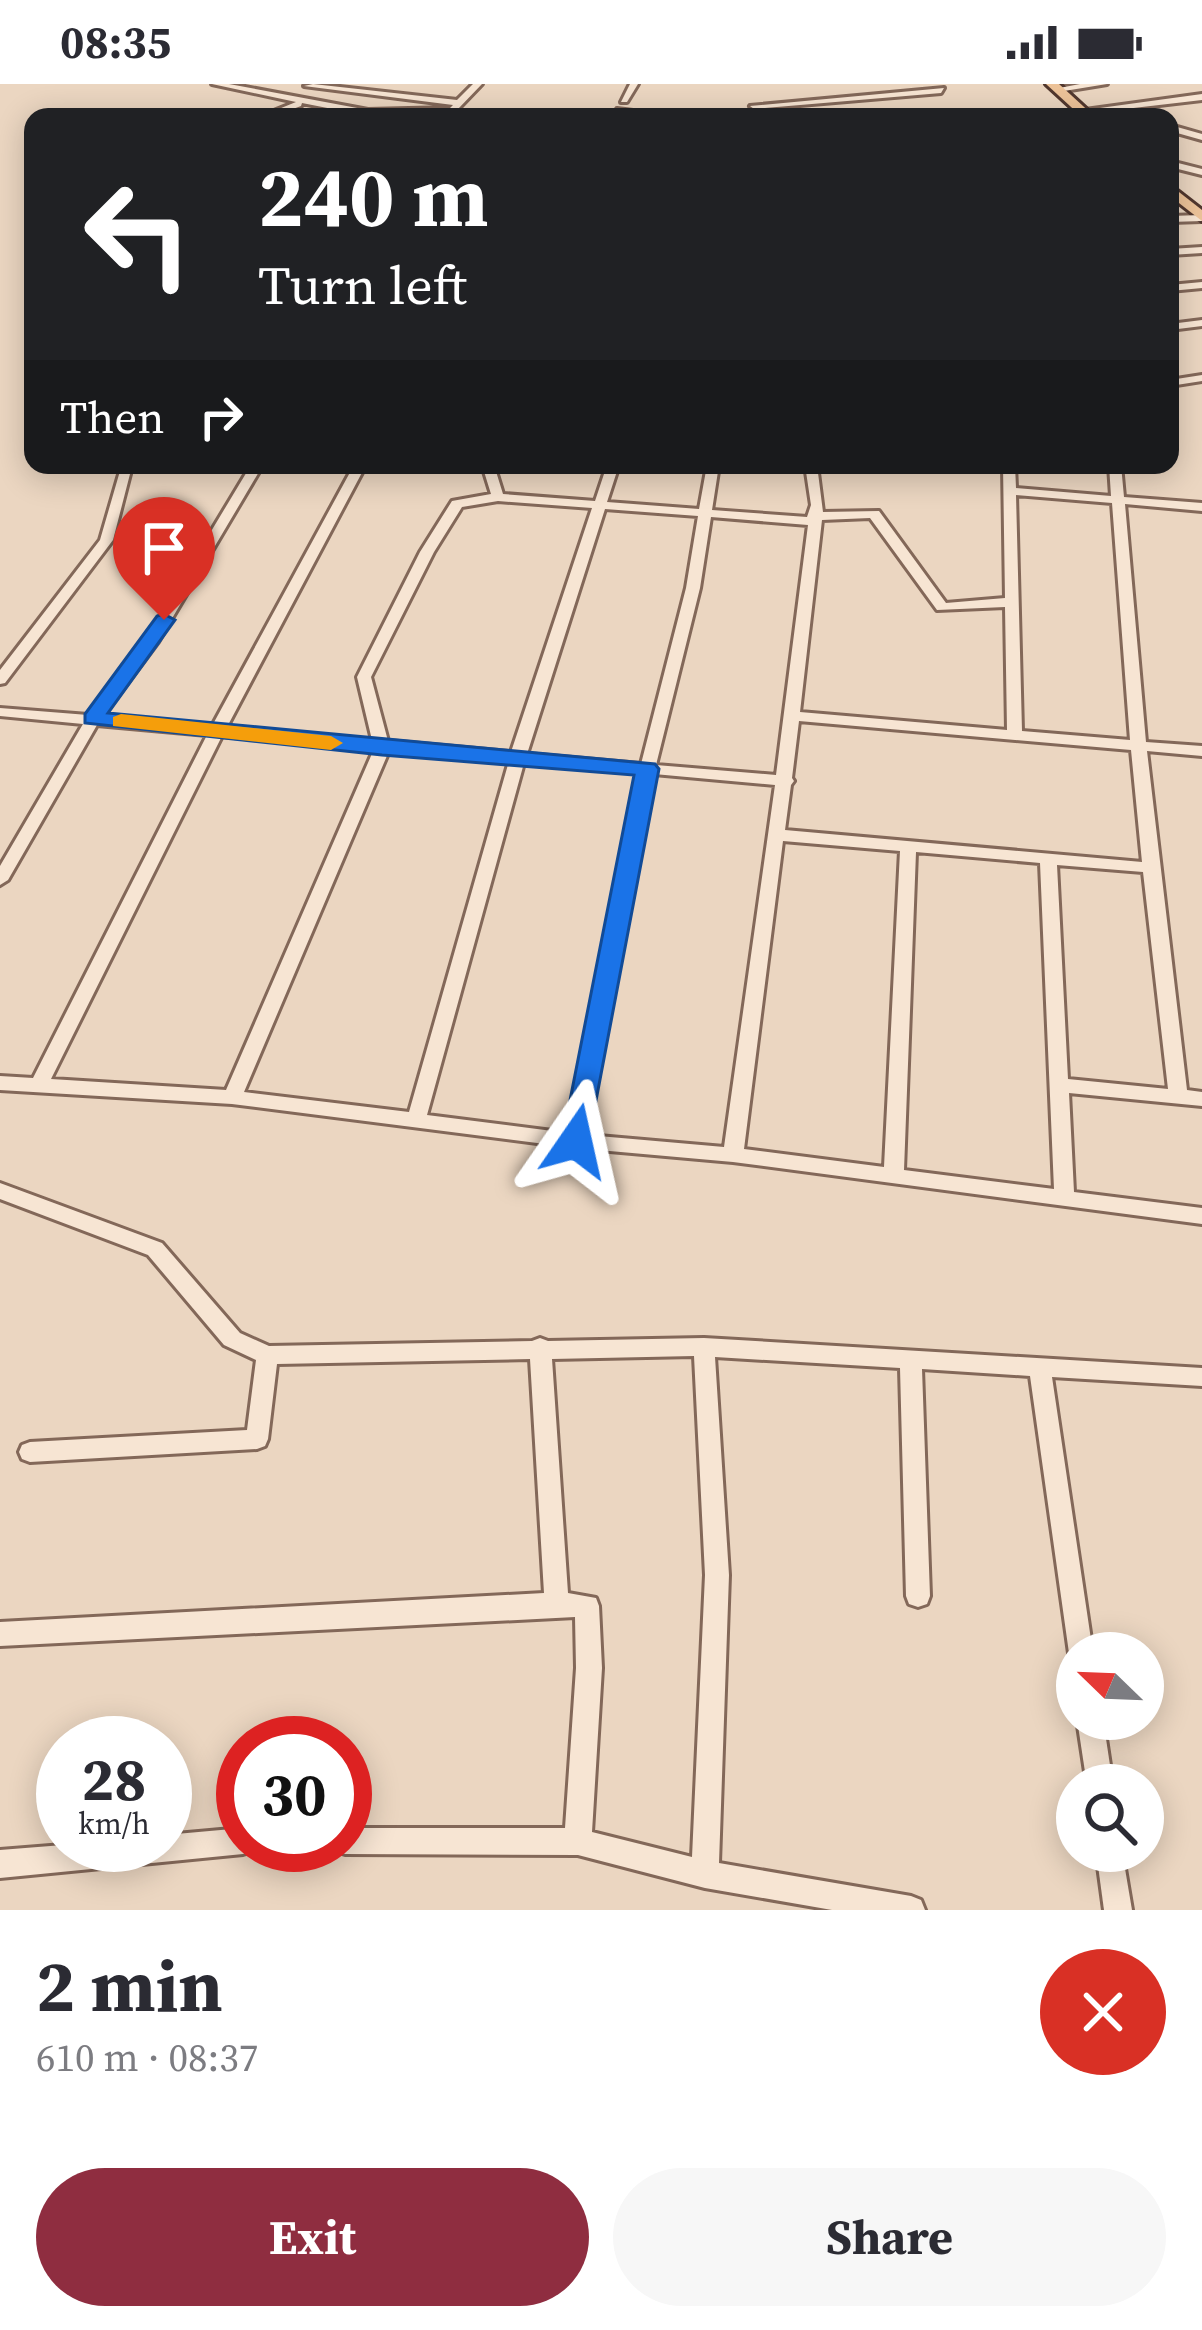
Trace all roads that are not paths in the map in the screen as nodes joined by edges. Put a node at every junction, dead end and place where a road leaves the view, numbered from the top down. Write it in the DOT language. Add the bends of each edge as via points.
graph roads {
  1 [pos="216,84"];
  2 [pos="478,84"];
  3 [pos="634,84"];
  4 [pos="746,84"];
  5 [pos="1103,84"];
  6 [pos="308,86"];
  7 [pos="1055,86"];
  8 [pos="941,90"];
  9 [pos="1202,97"];
  10 [pos="624,100"];
  11 [pos="301,103"];
  12 [pos="754,106"];
  13 [pos="1115,106"];
  14 [pos="456,107"];
  15 [pos="287,108"];
  16 [pos="341,108"];
  17 [pos="449,108"];
  18 [pos="459,108"];
  19 [pos="1079,108"];
  20 [pos="1108,108"];
  21 [pos="1118,108"];
  22 [pos="1179,196"];
  23 [pos="1202,218"];
  24 [pos="124,474"];
  25 [pos="252,474"];
  26 [pos="355,474"];
  27 [pos="491,474"];
  28 [pos="611,474"];
  29 [pos="711,474"];
  30 [pos="813,474"];
  31 [pos="1010,474"];
  32 [pos="1116,474"];
  33 [pos="1011,491"];
  34 [pos="498,497"];
  35 [pos="1121,503"];
  36 [pos="602,506"];
  37 [pos="1202,506"];
  38 [pos="704,516"];
  39 [pos="812,519"];
  40 [pos="1013,602"];
  41 [pos="0,680"];
  42 [pos="0,712"];
  43 [pos="792,716"];
  44 [pos="93,718"];
  45 [pos="217,731"];
  46 [pos="1015,736"];
  47 [pos="1139,743"];
  48 [pos="382,748"];
  49 [pos="1202,751"];
  50 [pos="519,758"];
  51 [pos="647,769"];
  52 [pos="786,782"];
  53 [pos="779,835"];
  54 [pos="908,846"];
  55 [pos="1048,857"];
  56 [pos="1153,868"];
  57 [pos="0,880"];
  58 [pos="0,1082"];
  59 [pos="1059,1085"];
  60 [pos="38,1087"];
  61 [pos="232,1097"];
  62 [pos="1178,1097"];
  63 [pos="1202,1099"];
  64 [pos="416,1120"];
  65 [pos="576,1141"];
  66 [pos="733,1155"];
  67 [pos="894,1176"];
  68 [pos="0,1191"];
  69 [pos="1064,1197"];
  70 [pos="1202,1216"];
  71 [pos="540,1347"];
  72 [pos="704,1347"];
  73 [pos="267,1355"];
  74 [pos="911,1360"];
  75 [pos="1040,1367"];
  76 [pos="1201,1382"];
  77 [pos="30,1452"];
  78 [pos="918,1596"];
  79 [pos="557,1604"];
  80 [pos="1078,1632"];
  81 [pos="0,1634"];
  82 [pos="372,1841"];
  83 [pos="578,1842"];
  84 [pos="216,1844"];
  85 [pos="0,1864"];
  86 [pos="1112,1872"];
  87 [pos="705,1874"];
  88 [pos="786,1899"];
  89 [pos="911,1910"];
  90 [pos="1118,1910"];
  1 -- 11 [label="street"];
  2 -- 14 [label="street"];
  3 -- 10 [label="street"];
  4 -- 12 [label="street"];
  5 -- 7 [label="street"];
  6 -- 14 [label="street"];
  7 -- 19 [label="main road"];
  8 -- 12 [label="street"];
  9 -- 13 [label="street"];
  11 -- 15 [label="street"];
  11 -- 16 [label="street"];
  13 -- 20 [label="street"];
  13 -- 21 [label="street"];
  14 -- 17 [label="street"];
  14 -- 18 [label="street"];
  22 -- 23 [label="main road"];
  24 -- 41 [label="street" via="106,540"];
  25 -- 44 [label="street" via="151,642"];
  26 -- 45 [label="street"];
  27 -- 34 [label="street"];
  28 -- 36 [label="street"];
  29 -- 38 [label="street"];
  30 -- 39 [label="street"];
  31 -- 33 [label="street"];
  32 -- 35 [label="street"];
  33 -- 35 [label="street"];
  33 -- 40 [label="street"];
  34 -- 36 [label="street"];
  34 -- 48 [label="street" via="457,504 364,676"];
  35 -- 37 [label="street"];
  35 -- 47 [label="street"];
  36 -- 38 [label="street"];
  36 -- 50 [label="street"];
  38 -- 39 [label="street"];
  38 -- 51 [label="street"];
  39 -- 40 [label="street" via="874,514 942,607"];
  39 -- 43 [label="street"];
  40 -- 46 [label="street"];
  42 -- 44 [label="street"];
  43 -- 46 [label="street"];
  43 -- 52 [label="street"];
  44 -- 45 [label="street"];
  44 -- 57 [label="street"];
  45 -- 48 [label="street"];
  45 -- 60 [label="street"];
  46 -- 47 [label="street"];
  47 -- 49 [label="street"];
  47 -- 56 [label="street"];
  48 -- 50 [label="street"];
  48 -- 61 [label="street"];
  50 -- 51 [label="street"];
  50 -- 64 [label="street"];
  51 -- 52 [label="street"];
  51 -- 65 [label="street"];
  52 -- 53 [label="street"];
  53 -- 54 [label="street"];
  53 -- 66 [label="street"];
  54 -- 55 [label="street"];
  54 -- 67 [label="street"];
  55 -- 56 [label="street"];
  55 -- 59 [label="street"];
  56 -- 62 [label="street"];
  58 -- 60 [label="street"];
  59 -- 62 [label="street"];
  59 -- 69 [label="street"];
  60 -- 61 [label="street"];
  61 -- 64 [label="street"];
  62 -- 63 [label="street"];
  64 -- 65 [label="street"];
  65 -- 66 [label="street"];
  66 -- 67 [label="street"];
  67 -- 69 [label="street"];
  68 -- 73 [label="street" via="155,1249 232,1339"];
  69 -- 70 [label="street"];
  71 -- 72 [label="street"];
  71 -- 73 [label="street"];
  71 -- 79 [label="street"];
  72 -- 74 [label="street"];
  72 -- 87 [label="street" via="717,1575"];
  73 -- 77 [label="street" via="257,1439"];
  74 -- 75 [label="street"];
  74 -- 78 [label="street"];
  75 -- 76 [label="street"];
  75 -- 80 [label="street"];
  79 -- 81 [label="street"];
  79 -- 83 [label="street" via="587,1606"];
  82 -- 83 [label="street"];
  83 -- 87 [label="street"];
  84 -- 85 [label="street"];
  86 -- 90 [label="street"];
  87 -- 88 [label="street"];
  88 -- 89 [label="street"];
}
